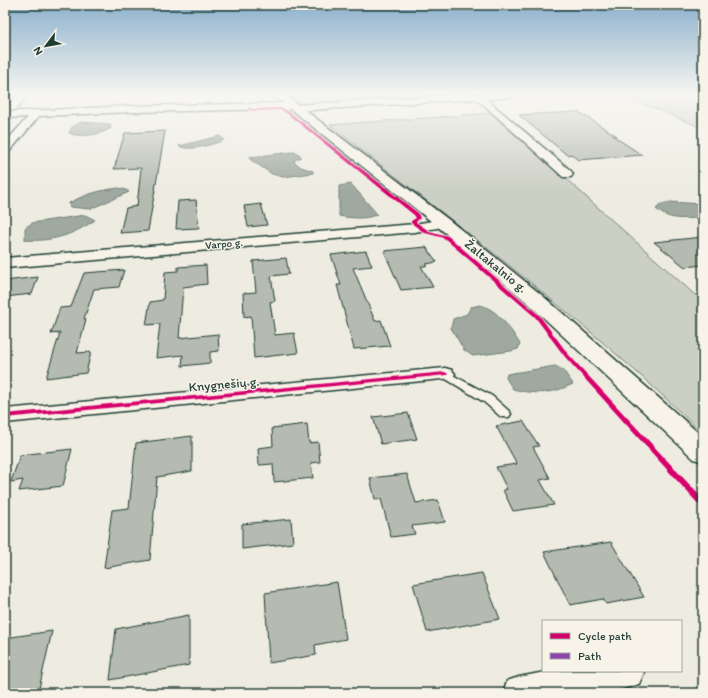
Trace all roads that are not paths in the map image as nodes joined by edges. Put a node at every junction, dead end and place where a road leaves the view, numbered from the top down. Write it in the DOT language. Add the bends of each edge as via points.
graph roads {
  1 [pos="25,127"];
  2 [pos="319,127"];
  3 [pos="513,127"];
  4 [pos="5,150"];
  5 [pos="566,174"];
  6 [pos="443,223"];
  7 [pos="5,263"];
  8 [pos="445,374"];
  9 [pos="505,414"];
  10 [pos="5,416"];
  11 [pos="703,452"];
  12 [pos="628,673"];
  13 [pos="519,693"];
  1 -- 4 [label="street"];
  2 -- 6 [label="main road, Žaltakalnio g."];
  3 -- 5 [label="street"];
  6 -- 7 [label="street, Varpo g." via="415,228"];
  6 -- 11 [label="main road, Žaltakalnio g." via="536,300"];
  8 -- 9 [label="lane" via="488,398"];
  8 -- 10 [label="street, Knygnešių g."];
  12 -- 13 [label="street"];
}
